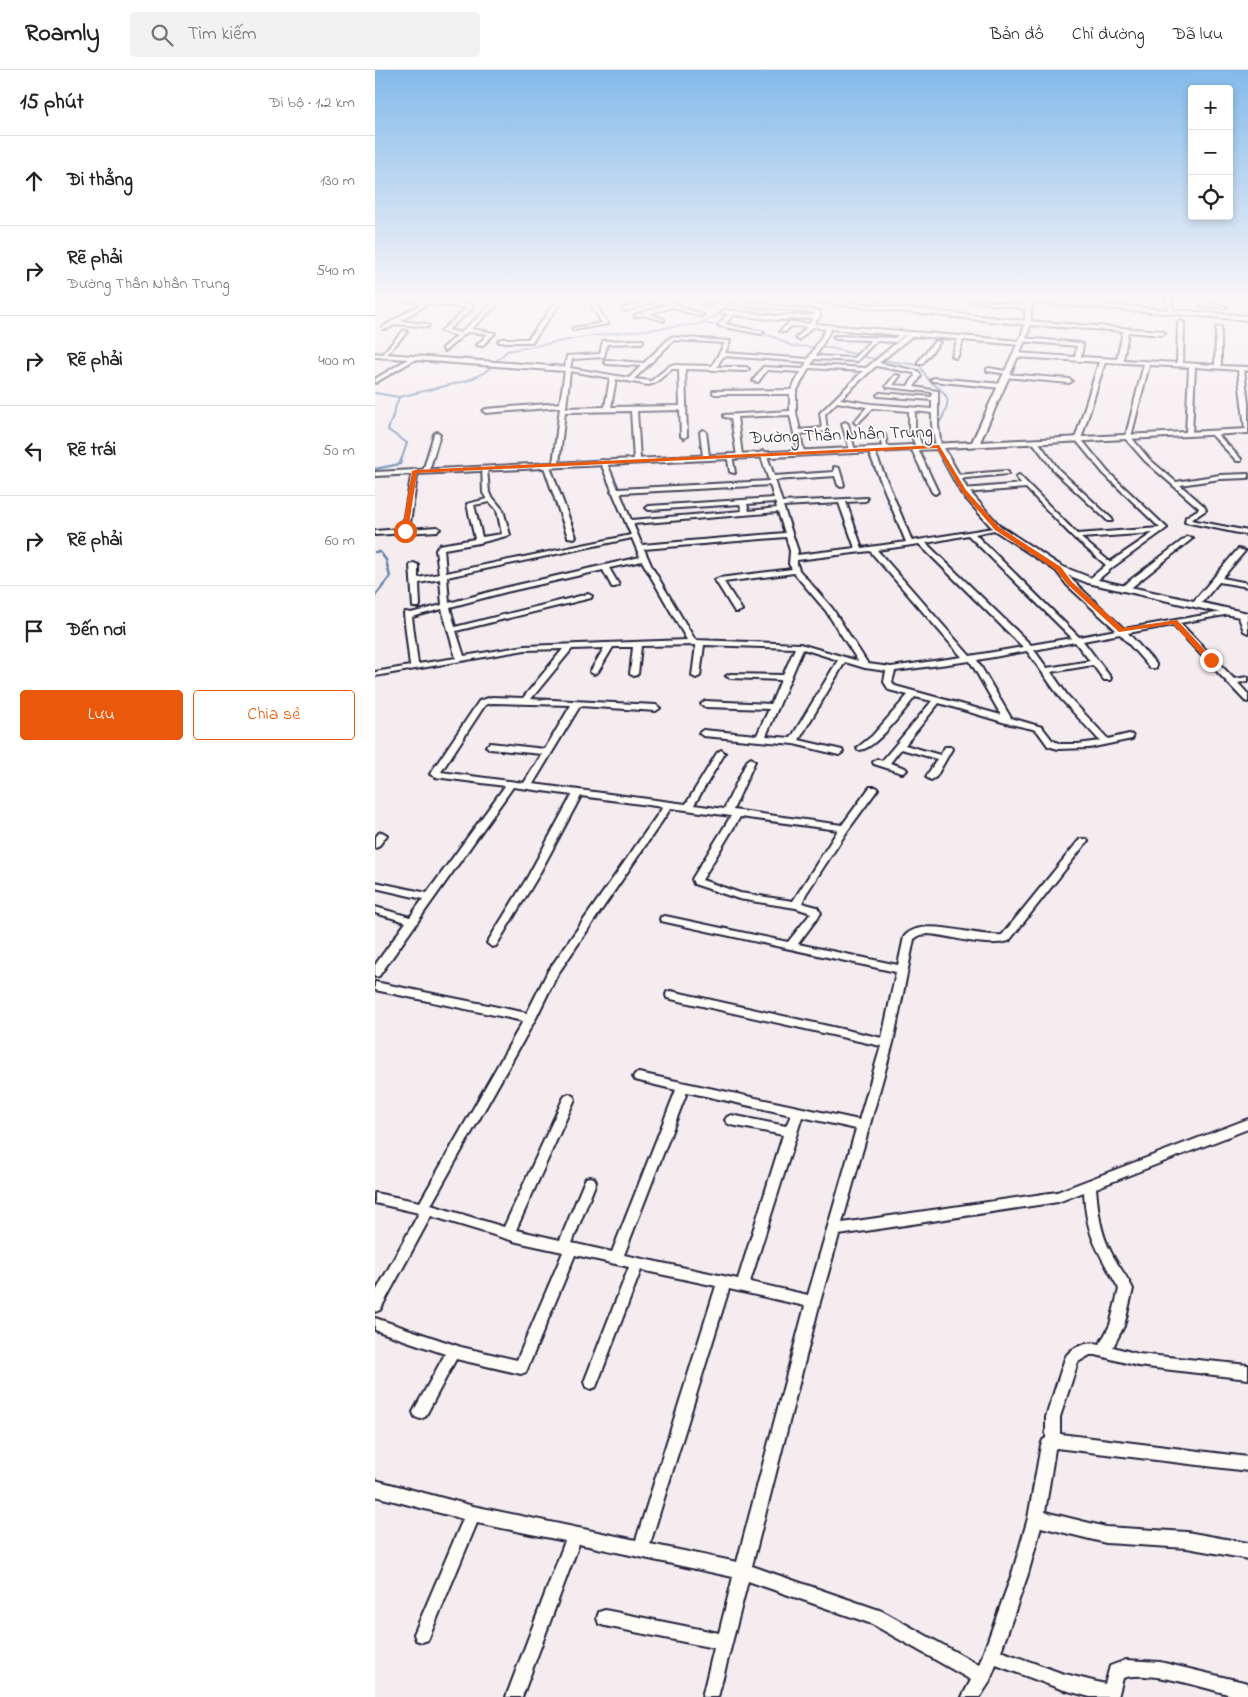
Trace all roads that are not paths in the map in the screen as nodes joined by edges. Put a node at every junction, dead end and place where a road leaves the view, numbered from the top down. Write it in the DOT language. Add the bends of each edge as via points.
graph roads {
  1 [pos="387,374"];
  2 [pos="565,374"];
  3 [pos="594,374"];
  4 [pos="637,374"];
  5 [pos="661,374"];
  6 [pos="682,374"];
  7 [pos="761,374"];
  8 [pos="803,374"];
  9 [pos="864,374"];
  10 [pos="918,374"];
  11 [pos="1007,374"];
  12 [pos="1098,374"];
  13 [pos="1144,374"];
  14 [pos="1191,374"];
  15 [pos="1242,374"];
  16 [pos="897,376"];
  17 [pos="613,378"];
  18 [pos="934,380"];
  19 [pos="1069,380"];
  20 [pos="375,381"];
  21 [pos="629,381"];
  22 [pos="756,381"];
  23 [pos="965,383"];
  24 [pos="1002,386"];
  25 [pos="909,388"];
  26 [pos="962,390"];
  27 [pos="715,392"];
  28 [pos="793,392"];
  29 [pos="880,396"];
  30 [pos="837,400"];
  31 [pos="936,400"];
  32 [pos="871,406"];
  33 [pos="562,407"];
  34 [pos="682,408"];
  35 [pos="608,410"];
  36 [pos="634,410"];
  37 [pos="912,410"];
  38 [pos="486,411"];
  39 [pos="935,412"];
  40 [pos="793,413"];
  41 [pos="734,415"];
  42 [pos="726,416"];
  43 [pos="857,422"];
  44 [pos="845,424"];
  45 [pos="1248,430"];
  46 [pos="703,432"];
  47 [pos="796,432"];
  48 [pos="1213,432"];
  49 [pos="437,434"];
  50 [pos="1189,434"];
  51 [pos="882,435"];
  52 [pos="684,436"];
  53 [pos="1127,436"];
  54 [pos="1078,439"];
  55 [pos="1035,441"];
  56 [pos="976,444"];
  57 [pos="939,446"];
  58 [pos="917,448"];
  59 [pos="886,449"];
  60 [pos="853,450"];
  61 [pos="871,450"];
  62 [pos="801,452"];
  63 [pos="763,454"];
  64 [pos="729,455"];
  65 [pos="739,455"];
  66 [pos="706,456"];
  67 [pos="637,460"];
  68 [pos="1239,460"];
  69 [pos="603,461"];
  70 [pos="547,464"];
  71 [pos="556,464"];
  72 [pos="484,468"];
  73 [pos="415,471"];
  74 [pos="426,471"];
  75 [pos="733,472"];
  76 [pos="1006,473"];
  77 [pos="375,474"];
  78 [pos="1248,476"];
  79 [pos="957,477"];
  80 [pos="1019,477"];
  81 [pos="772,480"];
  82 [pos="1174,484"];
  83 [pos="841,485"];
  84 [pos="1025,486"];
  85 [pos="614,491"];
  86 [pos="964,491"];
  87 [pos="935,492"];
  88 [pos="865,499"];
  89 [pos="492,500"];
  90 [pos="842,500"];
  91 [pos="743,502"];
  92 [pos="780,505"];
  93 [pos="649,508"];
  94 [pos="744,513"];
  95 [pos="1110,520"];
  96 [pos="628,522"];
  97 [pos="997,528"];
  98 [pos="437,529"];
  99 [pos="1161,530"];
  100 [pos="405,531"];
  101 [pos="375,533"];
  102 [pos="970,533"];
  103 [pos="1248,533"];
  104 [pos="789,535"];
  105 [pos="634,536"];
  106 [pos="1075,536"];
  107 [pos="572,537"];
  108 [pos="1189,538"];
  109 [pos="479,541"];
  110 [pos="921,542"];
  111 [pos="910,544"];
  112 [pos="640,547"];
  113 [pos="872,549"];
  114 [pos="859,550"];
  115 [pos="1241,551"];
  116 [pos="644,558"];
  117 [pos="793,558"];
  118 [pos="414,565"];
  119 [pos="1110,565"];
  120 [pos="605,567"];
  121 [pos="1059,568"];
  122 [pos="796,571"];
  123 [pos="443,576"];
  124 [pos="1217,579"];
  125 [pos="416,581"];
  126 [pos="1091,581"];
  127 [pos="1248,584"];
  128 [pos="615,585"];
  129 [pos="1124,589"];
  130 [pos="589,596"];
  131 [pos="1196,604"];
  132 [pos="416,605"];
  133 [pos="446,607"];
  134 [pos="738,610"];
  135 [pos="1230,612"];
  136 [pos="1245,615"];
  137 [pos="1175,622"];
  138 [pos="452,630"];
  139 [pos="1121,630"];
  140 [pos="1248,631"];
  141 [pos="1077,639"];
  142 [pos="696,642"];
  143 [pos="637,644"];
  144 [pos="570,646"];
  145 [pos="610,646"];
  146 [pos="800,646"];
  147 [pos="1029,648"];
  148 [pos="460,658"];
  149 [pos="843,659"];
  150 [pos="970,659"];
  151 [pos="1096,662"];
  152 [pos="865,666"];
  153 [pos="1153,666"];
  154 [pos="414,667"];
  155 [pos="891,669"];
  156 [pos="1045,671"];
  157 [pos="594,672"];
  158 [pos="375,674"];
  159 [pos="633,674"];
  160 [pos="696,676"];
  161 [pos="730,676"];
  162 [pos="785,678"];
  163 [pos="1107,678"];
  164 [pos="1248,679"];
  165 [pos="1232,682"];
  166 [pos="913,694"];
  167 [pos="1248,699"];
  168 [pos="525,701"];
  169 [pos="937,701"];
  170 [pos="577,704"];
  171 [pos="705,704"];
  172 [pos="773,707"];
  173 [pos="656,708"];
  174 [pos="1009,721"];
  175 [pos="703,733"];
  176 [pos="761,737"];
  177 [pos="1129,737"];
  178 [pos="794,741"];
  179 [pos="1105,741"];
  180 [pos="491,746"];
  181 [pos="900,746"];
  182 [pos="861,748"];
  183 [pos="949,749"];
  184 [pos="547,752"];
  185 [pos="839,752"];
  186 [pos="721,753"];
  187 [pos="942,758"];
  188 [pos="751,761"];
  189 [pos="902,770"];
  190 [pos="931,778"];
  191 [pos="511,784"];
  192 [pos="527,786"];
  193 [pos="873,789"];
  194 [pos="578,793"];
  195 [pos="668,806"];
  196 [pos="688,808"];
  197 [pos="727,813"];
  198 [pos="737,814"];
  199 [pos="844,828"];
  200 [pos="382,835"];
  201 [pos="1083,841"];
  202 [pos="375,845"];
  203 [pos="375,885"];
  204 [pos="430,897"];
  205 [pos="796,905"];
  206 [pos="375,910"];
  207 [pos="665,919"];
  208 [pos="413,921"];
  209 [pos="492,943"];
  210 [pos="791,946"];
  211 [pos="903,970"];
  212 [pos="375,974"];
  213 [pos="375,986"];
  214 [pos="671,995"];
  215 [pos="530,1018"];
  216 [pos="887,1042"];
  217 [pos="639,1077"];
  218 [pos="683,1087"];
  219 [pos="569,1099"];
  220 [pos="798,1112"];
  221 [pos="731,1120"];
  222 [pos="1248,1124"];
  223 [pos="862,1125"];
  224 [pos="789,1132"];
  225 [pos="590,1182"];
  226 [pos="1090,1187"];
  227 [pos="375,1198"];
  228 [pos="426,1208"];
  229 [pos="833,1230"];
  230 [pos="509,1233"];
  231 [pos="567,1248"];
  232 [pos="616,1259"];
  233 [pos="637,1264"];
  234 [pos="724,1283"];
  235 [pos="380,1286"];
  236 [pos="742,1287"];
  237 [pos="813,1302"];
  238 [pos="375,1306"];
  239 [pos="375,1324"];
  240 [pos="1105,1350"];
  241 [pos="456,1351"];
  242 [pos="1248,1372"];
  243 [pos="591,1382"];
  244 [pos="420,1412"];
  245 [pos="1053,1442"];
  246 [pos="1248,1464"];
  247 [pos="375,1488"];
  248 [pos="473,1514"];
  249 [pos="1036,1518"];
  250 [pos="575,1535"];
  251 [pos="641,1548"];
  252 [pos="1248,1551"];
  253 [pos="743,1571"];
  254 [pos="605,1618"];
  255 [pos="423,1634"];
  256 [pos="724,1642"];
  257 [pos="990,1655"];
  258 [pos="983,1677"];
  259 [pos="1248,1691"];
  260 [pos="514,1697"];
  261 [pos="710,1697"];
  262 [pos="970,1697"];
  1 -- 20 [label="street"];
  2 -- 33 [label="street"];
  3 -- 17 [label="street"];
  4 -- 21 [label="street"];
  5 -- 21 [label="street" via="651,383"];
  6 -- 34 [label="street"];
  7 -- 22 [label="street"];
  8 -- 28 [label="street"];
  9 -- 30 [label="street"];
  10 -- 25 [label="street"];
  11 -- 19 [label="street"];
  11 -- 24 [label="street"];
  12 -- 54 [label="street"];
  13 -- 53 [label="street"];
  14 -- 50 [label="street"];
  15 -- 45 [label="street"];
  16 -- 25 [label="street" via="889,386"];
  17 -- 21 [label="street"];
  17 -- 35 [label="street"];
  18 -- 23 [label="street"];
  23 -- 24 [label="street"];
  23 -- 26 [label="street"];
  24 -- 56 [label="street"];
  25 -- 31 [label="street" via="935,390"];
  27 -- 28 [label="street"];
  28 -- 40 [label="street"];
  29 -- 31 [label="street"];
  30 -- 32 [label="street"];
  30 -- 47 [label="street" via="823,414 825,430"];
  31 -- 39 [label="street"];
  32 -- 37 [label="street"];
  32 -- 43 [label="street"];
  33 -- 35 [label="street"];
  33 -- 38 [label="street"];
  33 -- 71 [label="street"];
  34 -- 36 [label="street"];
  34 -- 52 [label="street"];
  35 -- 36 [label="street"];
  36 -- 67 [label="street"];
  37 -- 39 [label="street"];
  37 -- 58 [label="street"];
  39 -- 57 [label="street"];
  40 -- 41 [label="street"];
  40 -- 47 [label="street"];
  41 -- 42 [label="street"];
  41 -- 65 [label="street"];
  44 -- 60 [label="street"];
  45 -- 48 [label="street, Đường Thân Nhân Trung"];
  46 -- 66 [label="street"];
  47 -- 62 [label="street"];
  48 -- 50 [label="street, Đường Thân Nhân Trung"];
  48 -- 68 [label="street"];
  49 -- 74 [label="street"];
  50 -- 53 [label="street, Đường Thân Nhân Trung"];
  51 -- 59 [label="street"];
  53 -- 54 [label="street, Đường Thân Nhân Trung"];
  53 -- 82 [label="street"];
  54 -- 55 [label="street, Đường Thân Nhân Trung"];
  54 -- 99 [label="street" via="1106,473 1163,525"];
  55 -- 56 [label="street, Đường Thân Nhân Trung"];
  55 -- 95 [label="street" via="1057,471"];
  56 -- 57 [label="street, Đường Thân Nhân Trung"];
  57 -- 58 [label="street, Đường Thân Nhân Trung"];
  57 -- 79 [label="street"];
  58 -- 59 [label="street, Đường Thân Nhân Trung"];
  58 -- 87 [label="street"];
  59 -- 61 [label="street, Đường Thân Nhân Trung"];
  60 -- 61 [label="street, Đường Thân Nhân Trung"];
  60 -- 62 [label="street, Đường Thân Nhân Trung"];
  61 -- 111 [label="street"];
  62 -- 63 [label="street, Đường Thân Nhân Trung"];
  63 -- 65 [label="street, Đường Thân Nhân Trung"];
  63 -- 81 [label="street"];
  64 -- 65 [label="street, Đường Thân Nhân Trung"];
  64 -- 66 [label="street, Đường Thân Nhân Trung"];
  64 -- 75 [label="street"];
  66 -- 67 [label="street, Đường Thân Nhân Trung"];
  67 -- 69 [label="street, Đường Thân Nhân Trung"];
  69 -- 71 [label="street, Đường Thân Nhân Trung"];
  69 -- 85 [label="street"];
  70 -- 71 [label="street, Đường Thân Nhân Trung"];
  70 -- 72 [label="street, Đường Thân Nhân Trung"];
  70 -- 107 [label="street"];
  72 -- 74 [label="street, Đường Thân Nhân Trung"];
  72 -- 89 [label="street" via="485,493"];
  73 -- 74 [label="street, Đường Thân Nhân Trung"];
  73 -- 77 [label="street, Đường Thân Nhân Trung"];
  73 -- 100 [label="street"];
  76 -- 79 [label="street"];
  78 -- 82 [label="street"];
  79 -- 86 [label="street"];
  80 -- 84 [label="street"];
  81 -- 83 [label="street" via="836,471"];
  81 -- 85 [label="street"];
  81 -- 92 [label="street"];
  82 -- 103 [label="street" via="1202,507 1203,510 1187,521"];
  84 -- 86 [label="street"];
  84 -- 106 [label="street"];
  85 -- 96 [label="street"];
  86 -- 97 [label="street"];
  88 -- 90 [label="street"];
  89 -- 109 [label="street" via="469,504"];
  89 -- 109 [label="street" via="501,510 506,535"];
  90 -- 92 [label="street"];
  90 -- 114 [label="street"];
  91 -- 92 [label="street"];
  91 -- 93 [label="street"];
  91 -- 94 [label="street"];
  92 -- 94 [label="street"];
  92 -- 104 [label="street"];
  94 -- 96 [label="street"];
  96 -- 105 [label="street"];
  97 -- 102 [label="street"];
  97 -- 121 [label="street"];
  98 -- 100 [label="street"];
  99 -- 106 [label="street"];
  99 -- 119 [label="street"];
  100 -- 101 [label="street"];
  102 -- 110 [label="street"];
  102 -- 141 [label="street"];
  104 -- 112 [label="street"];
  104 -- 117 [label="street"];
  105 -- 112 [label="street"];
  105 -- 123 [label="street"];
  106 -- 119 [label="street"];
  108 -- 129 [label="street"];
  109 -- 123 [label="street" via="441,548"];
  110 -- 111 [label="street"];
  110 -- 147 [label="street"];
  111 -- 113 [label="street"];
  112 -- 116 [label="street"];
  113 -- 114 [label="street"];
  113 -- 150 [label="street"];
  114 -- 117 [label="street"];
  115 -- 124 [label="street"];
  116 -- 120 [label="street"];
  116 -- 142 [label="street"];
  117 -- 122 [label="street"];
  118 -- 125 [label="street"];
  119 -- 126 [label="street"];
  120 -- 128 [label="street"];
  120 -- 133 [label="street"];
  121 -- 126 [label="street"];
  121 -- 139 [label="street" via="1070,583"];
  122 -- 134 [label="street" via="719,580"];
  122 -- 152 [label="street" via="829,610"];
  123 -- 125 [label="street"];
  123 -- 133 [label="street"];
  124 -- 127 [label="street"];
  124 -- 131 [label="street"];
  125 -- 132 [label="street"];
  126 -- 129 [label="street"];
  129 -- 131 [label="street"];
  130 -- 138 [label="street"];
  131 -- 135 [label="street"];
  133 -- 138 [label="street"];
  133 -- 154 [label="street" via="409,615"];
  135 -- 136 [label="street"];
  135 -- 137 [label="street"];
  136 -- 140 [label="street"];
  137 -- 139 [label="street"];
  137 -- 165 [label="street"];
  138 -- 148 [label="street"];
  139 -- 141 [label="street"];
  139 -- 153 [label="street"];
  141 -- 147 [label="street"];
  141 -- 151 [label="street"];
  142 -- 143 [label="street"];
  142 -- 146 [label="street"];
  142 -- 160 [label="street"];
  143 -- 145 [label="street"];
  143 -- 159 [label="street"];
  144 -- 145 [label="street"];
  144 -- 148 [label="street" via="525,648"];
  144 -- 168 [label="street"];
  145 -- 157 [label="street"];
  146 -- 149 [label="street"];
  146 -- 162 [label="street"];
  147 -- 150 [label="street"];
  147 -- 156 [label="street"];
  148 -- 154 [label="street"];
  149 -- 152 [label="street"];
  149 -- 178 [label="street"];
  150 -- 155 [label="street"];
  150 -- 174 [label="street"];
  151 -- 156 [label="street"];
  151 -- 163 [label="street"];
  152 -- 155 [label="street"];
  154 -- 158 [label="street"];
  155 -- 166 [label="street" via="889,685"];
  156 -- 179 [label="street"];
  161 -- 162 [label="street"];
  162 -- 172 [label="street"];
  164 -- 165 [label="street"];
  165 -- 167 [label="street"];
  166 -- 169 [label="street"];
  166 -- 182 [label="street" via="875,738"];
  168 -- 170 [label="street"];
  168 -- 191 [label="street" via="492,700 482,703 434,772 437,776"];
  169 -- 174 [label="street"];
  169 -- 181 [label="street"];
  170 -- 173 [label="street"];
  170 -- 184 [label="street"];
  171 -- 172 [label="street"];
  172 -- 176 [label="street"];
  174 -- 179 [label="street" via="1041,729 1048,742 1058,746"];
  175 -- 176 [label="street"];
  176 -- 178 [label="street"];
  177 -- 179 [label="street"];
  178 -- 185 [label="street"];
  180 -- 184 [label="street"];
  181 -- 187 [label="street"];
  181 -- 189 [label="street" via="881,763"];
  183 -- 187 [label="street"];
  184 -- 192 [label="street"];
  186 -- 196 [label="street"];
  187 -- 190 [label="street"];
  188 -- 197 [label="street"];
  191 -- 192 [label="street"];
  191 -- 204 [label="street"];
  192 -- 194 [label="street"];
  193 -- 199 [label="street"];
  194 -- 195 [label="street"];
  194 -- 209 [label="street" via="523,895"];
  195 -- 196 [label="street"];
  195 -- 215 [label="street" via="552,974"];
  196 -- 197 [label="street"];
  197 -- 198 [label="street"];
  198 -- 199 [label="street"];
  198 -- 205 [label="street" via="698,882 722,888 731,894"];
  199 -- 205 [label="street"];
  200 -- 202 [label="street"];
  201 -- 211 [label="street" via="1005,938 986,939 930,930 917,932 909,937"];
  203 -- 204 [label="street"];
  204 -- 208 [label="street"];
  205 -- 210 [label="street" via="813,909 816,913"];
  206 -- 208 [label="street"];
  207 -- 210 [label="street"];
  208 -- 212 [label="street"];
  210 -- 211 [label="street"];
  211 -- 216 [label="street"];
  213 -- 215 [label="street"];
  214 -- 216 [label="street"];
  215 -- 228 [label="street"];
  216 -- 223 [label="street"];
  217 -- 218 [label="street"];
  218 -- 220 [label="street"];
  218 -- 232 [label="street"];
  219 -- 230 [label="street"];
  220 -- 223 [label="street"];
  220 -- 224 [label="street"];
  221 -- 224 [label="street"];
  222 -- 226 [label="street"];
  223 -- 229 [label="street"];
  224 -- 236 [label="street"];
  225 -- 231 [label="street"];
  226 -- 229 [label="street" via="1057,1198"];
  226 -- 240 [label="street" via="1091,1214 1097,1234 1104,1253 1126,1289 1117,1326"];
  227 -- 228 [label="street"];
  228 -- 230 [label="street"];
  228 -- 235 [label="street"];
  229 -- 237 [label="street"];
  230 -- 231 [label="street"];
  231 -- 232 [label="street"];
  231 -- 241 [label="street" via="521,1367"];
  232 -- 233 [label="street"];
  233 -- 234 [label="street"];
  233 -- 243 [label="street"];
  234 -- 236 [label="street"];
  234 -- 251 [label="street"];
  235 -- 238 [label="street"];
  236 -- 237 [label="street"];
  237 -- 253 [label="street"];
  239 -- 241 [label="street"];
  240 -- 242 [label="street" via="1138,1360"];
  240 -- 245 [label="street" via="1088,1349 1072,1358 1053,1417"];
  241 -- 244 [label="street" via="451,1354"];
  245 -- 246 [label="street"];
  245 -- 249 [label="street" via="1046,1450"];
  247 -- 248 [label="street"];
  248 -- 250 [label="street"];
  248 -- 255 [label="street"];
  249 -- 252 [label="street" via="1106,1536 1187,1540"];
  249 -- 257 [label="street" via="1020,1574"];
  250 -- 251 [label="street"];
  250 -- 260 [label="street"];
  251 -- 253 [label="street"];
  253 -- 256 [label="street"];
  253 -- 258 [label="street" via="876,1618"];
  254 -- 256 [label="street"];
  256 -- 261 [label="street"];
  257 -- 258 [label="street"];
  257 -- 259 [label="street" via="1061,1681 1107,1693 1112,1692 1118,1671 1138,1666"];
  258 -- 262 [label="street"];
}
